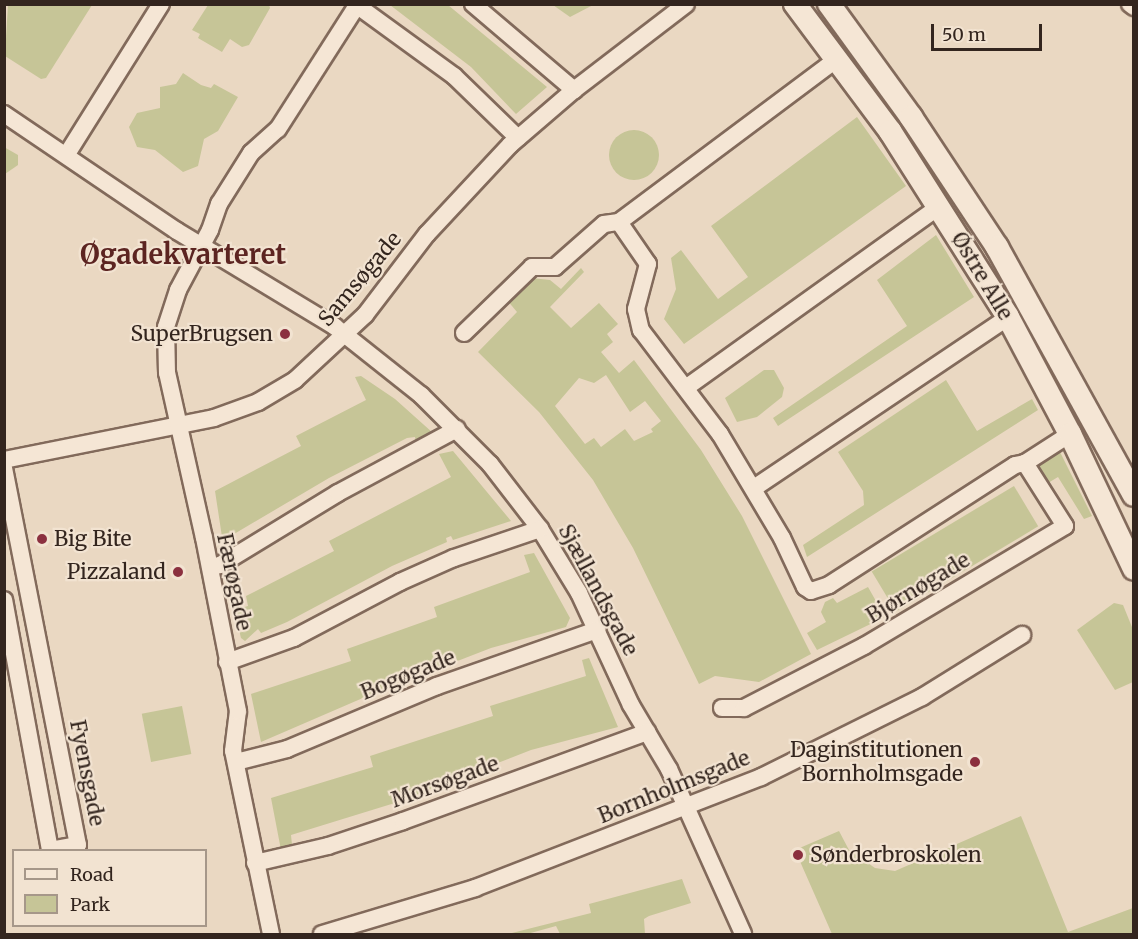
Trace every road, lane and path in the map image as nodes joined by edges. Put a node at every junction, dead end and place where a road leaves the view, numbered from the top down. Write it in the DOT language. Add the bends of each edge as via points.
graph roads {
  1 [pos="161,4"];
  2 [pos="473,4"];
  3 [pos="686,4"];
  4 [pos="795,4"];
  5 [pos="829,4"];
  6 [pos="356,5"];
  7 [pos="837,59"];
  8 [pos="573,90"];
  9 [pos="4,114"];
  10 [pos="4,126"];
  11 [pos="518,138"];
  12 [pos="67,154"];
  13 [pos="120,193"];
  14 [pos="940,206"];
  15 [pos="619,222"];
  16 [pos="202,245"];
  17 [pos="1008,317"];
  18 [pos="464,333"];
  19 [pos="344,336"];
  20 [pos="1029,358"];
  21 [pos="687,387"];
  22 [pos="179,426"];
  23 [pos="457,429"];
  24 [pos="1070,434"];
  25 [pos="4,460"];
  26 [pos="1025,463"];
  27 [pos="4,468"];
  28 [pos="754,488"];
  29 [pos="1134,495"];
  30 [pos="540,529"];
  31 [pos="1134,531"];
  32 [pos="1132,557"];
  33 [pos="210,567"];
  34 [pos="4,600"];
  35 [pos="597,630"];
  36 [pos="1022,635"];
  37 [pos="227,662"];
  38 [pos="722,708"];
  39 [pos="647,732"];
  40 [pos="236,762"];
  41 [pos="685,807"];
  42 [pos="50,849"];
  43 [pos="56,849"];
  44 [pos="255,863"];
  45 [pos="271,934"];
  46 [pos="322,934"];
  47 [pos="743,934"];
  1 -- 12 [label="street"];
  2 -- 8 [label="street"];
  3 -- 8 [label="street, Samsøgade"];
  4 -- 7 [label="street, Østre Alle"];
  5 -- 29 [label="street, Østre Alle" via="911,117 997,247"];
  6 -- 11 [label="street" via="454,76"];
  6 -- 16 [label="street, Færøgade" via="278,129 251,153 219,204"];
  7 -- 14 [label="street, Østre Alle"];
  7 -- 15 [label="street"];
  8 -- 11 [label="street, Samsøgade"];
  9 -- 12 [label="street, Sjællandsgade"];
  10 -- 13 [label="street, Sjællandsgade" via="62,164"];
  11 -- 19 [label="street, Samsøgade" via="433,227"];
  12 -- 13 [label="street, Sjællandsgade"];
  13 -- 16 [label="street, Sjællandsgade"];
  14 -- 17 [label="street, Østre Alle"];
  14 -- 21 [label="street"];
  15 -- 18 [label="street" via="604,224 555,267 532,267"];
  15 -- 21 [label="street" via="648,264 636,309 641,330"];
  16 -- 19 [label="street, Sjællandsgade"];
  16 -- 22 [label="street, Færøgade" via="178,290 166,327 167,374"];
  17 -- 20 [label="street, Østre Alle"];
  17 -- 28 [label="street"];
  19 -- 22 [label="street, Samsøgade" via="311,369 258,402"];
  19 -- 23 [label="street, Sjællandsgade" via="414,389"];
  20 -- 24 [label="street, Østre Alle"];
  20 -- 31 [label="street" via="1072,412"];
  21 -- 28 [label="street"];
  22 -- 25 [label="street, Samsøgade"];
  22 -- 33 [label="street, Færøgade"];
  23 -- 30 [label="street, Sjællandsgade"];
  23 -- 33 [label="street" via="312,508 220,565"];
  24 -- 26 [label="street"];
  24 -- 32 [label="street, Østre Alle"];
  26 -- 28 [label="street" via="1015,465 819,590 805,587"];
  26 -- 38 [label="street, Bjørnøgade" via="1065,526 864,646 744,708"];
  27 -- 43 [label="street, Fyensgade" via="78,845"];
  30 -- 35 [label="street, Sjællandsgade"];
  30 -- 37 [label="street" via="454,558 294,638"];
  33 -- 37 [label="street, Færøgade"];
  34 -- 42 [label="street, Fyensgade"];
  35 -- 39 [label="street, Sjællandsgade"];
  35 -- 40 [label="street, Bogøgade" via="427,690 287,749"];
  36 -- 41 [label="street, Bornholmsgade" via="922,697 852,734"];
  37 -- 40 [label="street, Færøgade" via="238,711 233,742"];
  39 -- 41 [label="street, Sjællandsgade"];
  39 -- 44 [label="street, Morsøgade" via="403,821"];
  40 -- 44 [label="street, Færøgade"];
  41 -- 46 [label="street, Bornholmsgade" via="474,888"];
  41 -- 47 [label="street, Sjællandsgade"];
  44 -- 45 [label="street, Færøgade"];
}
